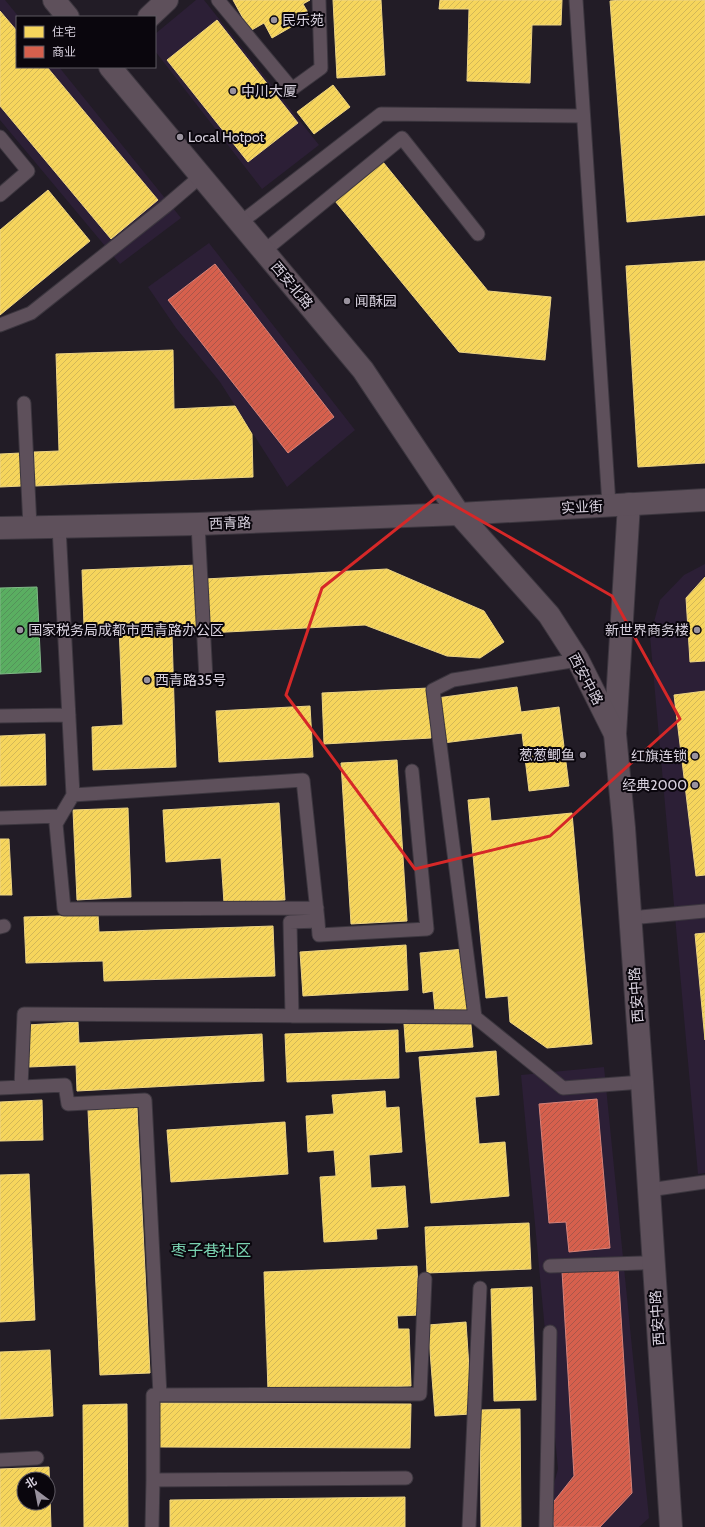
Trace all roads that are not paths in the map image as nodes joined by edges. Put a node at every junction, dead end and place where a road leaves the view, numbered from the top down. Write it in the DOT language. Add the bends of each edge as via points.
graph roads {
  1 [pos="54,0"];
  2 [pos="167,0"];
  3 [pos="218,0"];
  4 [pos="319,0"];
  5 [pos="576,0"];
  6 [pos="67,16"];
  7 [pos="150,16"];
  8 [pos="111,68"];
  9 [pos="583,116"];
  10 [pos="0,137"];
  11 [pos="201,176"];
  12 [pos="0,195"];
  13 [pos="240,223"];
  14 [pos="478,234"];
  15 [pos="264,251"];
  16 [pos="0,325"];
  17 [pos="24,403"];
  18 [pos="705,500"];
  19 [pos="619,505"];
  20 [pos="459,514"];
  21 [pos="198,524"];
  22 [pos="30,527"];
  23 [pos="59,527"];
  24 [pos="0,528"];
  25 [pos="578,660"];
  26 [pos="206,679"];
  27 [pos="69,715"];
  28 [pos="0,716"];
  29 [pos="615,734"];
  30 [pos="412,771"];
  31 [pos="73,796"];
  32 [pos="60,816"];
  33 [pos="0,818"];
  34 [pos="705,911"];
  35 [pos="317,914"];
  36 [pos="630,918"];
  37 [pos="292,1016"];
  38 [pos="475,1016"];
  39 [pos="642,1082"];
  40 [pos="21,1087"];
  41 [pos="0,1088"];
  42 [pos="705,1182"];
  43 [pos="649,1190"];
  44 [pos="642,1263"];
  45 [pos="550,1266"];
  46 [pos="425,1279"];
  47 [pos="480,1288"];
  48 [pos="550,1332"];
  49 [pos="160,1395"];
  50 [pos="37,1458"];
  51 [pos="0,1460"];
  52 [pos="406,1478"];
  53 [pos="153,1480"];
  54 [pos="152,1527"];
  55 [pos="469,1527"];
  56 [pos="546,1527"];
  57 [pos="671,1527"];
  1 -- 6 [label="street"];
  2 -- 7 [label="street"];
  3 -- 4 [label="lane" via="292,90 321,68"];
  5 -- 9 [label="lane"];
  8 -- 11 [label="street, 西安北路"];
  9 -- 13 [label="lane" via="381,114"];
  9 -- 19 [label="lane"];
  10 -- 12 [label="lane" via="28,171"];
  11 -- 13 [label="street, 西安北路"];
  11 -- 16 [label="lane" via="32,313"];
  13 -- 15 [label="street, 西安北路"];
  14 -- 15 [label="lane" via="402,138"];
  15 -- 20 [label="street, 西安北路" via="362,370"];
  17 -- 22 [label="lane"];
  18 -- 19 [label="street, 实业街"];
  19 -- 20 [label="street, 实业街"];
  19 -- 29 [label="street"];
  20 -- 21 [label="street, 西青路"];
  20 -- 25 [label="street, 西安中路" via="549,615"];
  21 -- 23 [label="street, 西青路"];
  21 -- 26 [label="lane"];
  22 -- 23 [label="street, 西青路"];
  22 -- 24 [label="street, 西青路"];
  23 -- 27 [label="lane"];
  25 -- 29 [label="street, 西安中路"];
  25 -- 38 [label="lane" via="453,680 433,690"];
  27 -- 28 [label="lane"];
  27 -- 31 [label="lane"];
  29 -- 36 [label="street, 西安中路"];
  30 -- 35 [label="lane" via="426,929 319,935"];
  31 -- 32 [label="lane"];
  31 -- 35 [label="lane" via="303,780"];
  32 -- 33 [label="lane"];
  32 -- 35 [label="lane" via="56,824 64,909"];
  34 -- 36 [label="lane"];
  35 -- 37 [label="lane" via="290,922"];
  36 -- 39 [label="street, 西安中路"];
  37 -- 38 [label="lane"];
  37 -- 40 [label="lane" via="24,1014"];
  38 -- 39 [label="lane" via="563,1088"];
  39 -- 43 [label="street, 西安中路"];
  40 -- 41 [label="lane"];
  40 -- 49 [label="lane" via="65,1086 68,1104 145,1100"];
  42 -- 43 [label="lane"];
  43 -- 57 [label="street, 西安中路"];
  44 -- 45 [label="lane"];
  46 -- 49 [label="lane" via="420,1394"];
  47 -- 55 [label="lane"];
  48 -- 56 [label="lane"];
  49 -- 53 [label="lane" via="153,1395"];
  50 -- 51 [label="lane"];
  52 -- 53 [label="lane"];
  53 -- 54 [label="lane"];
}
